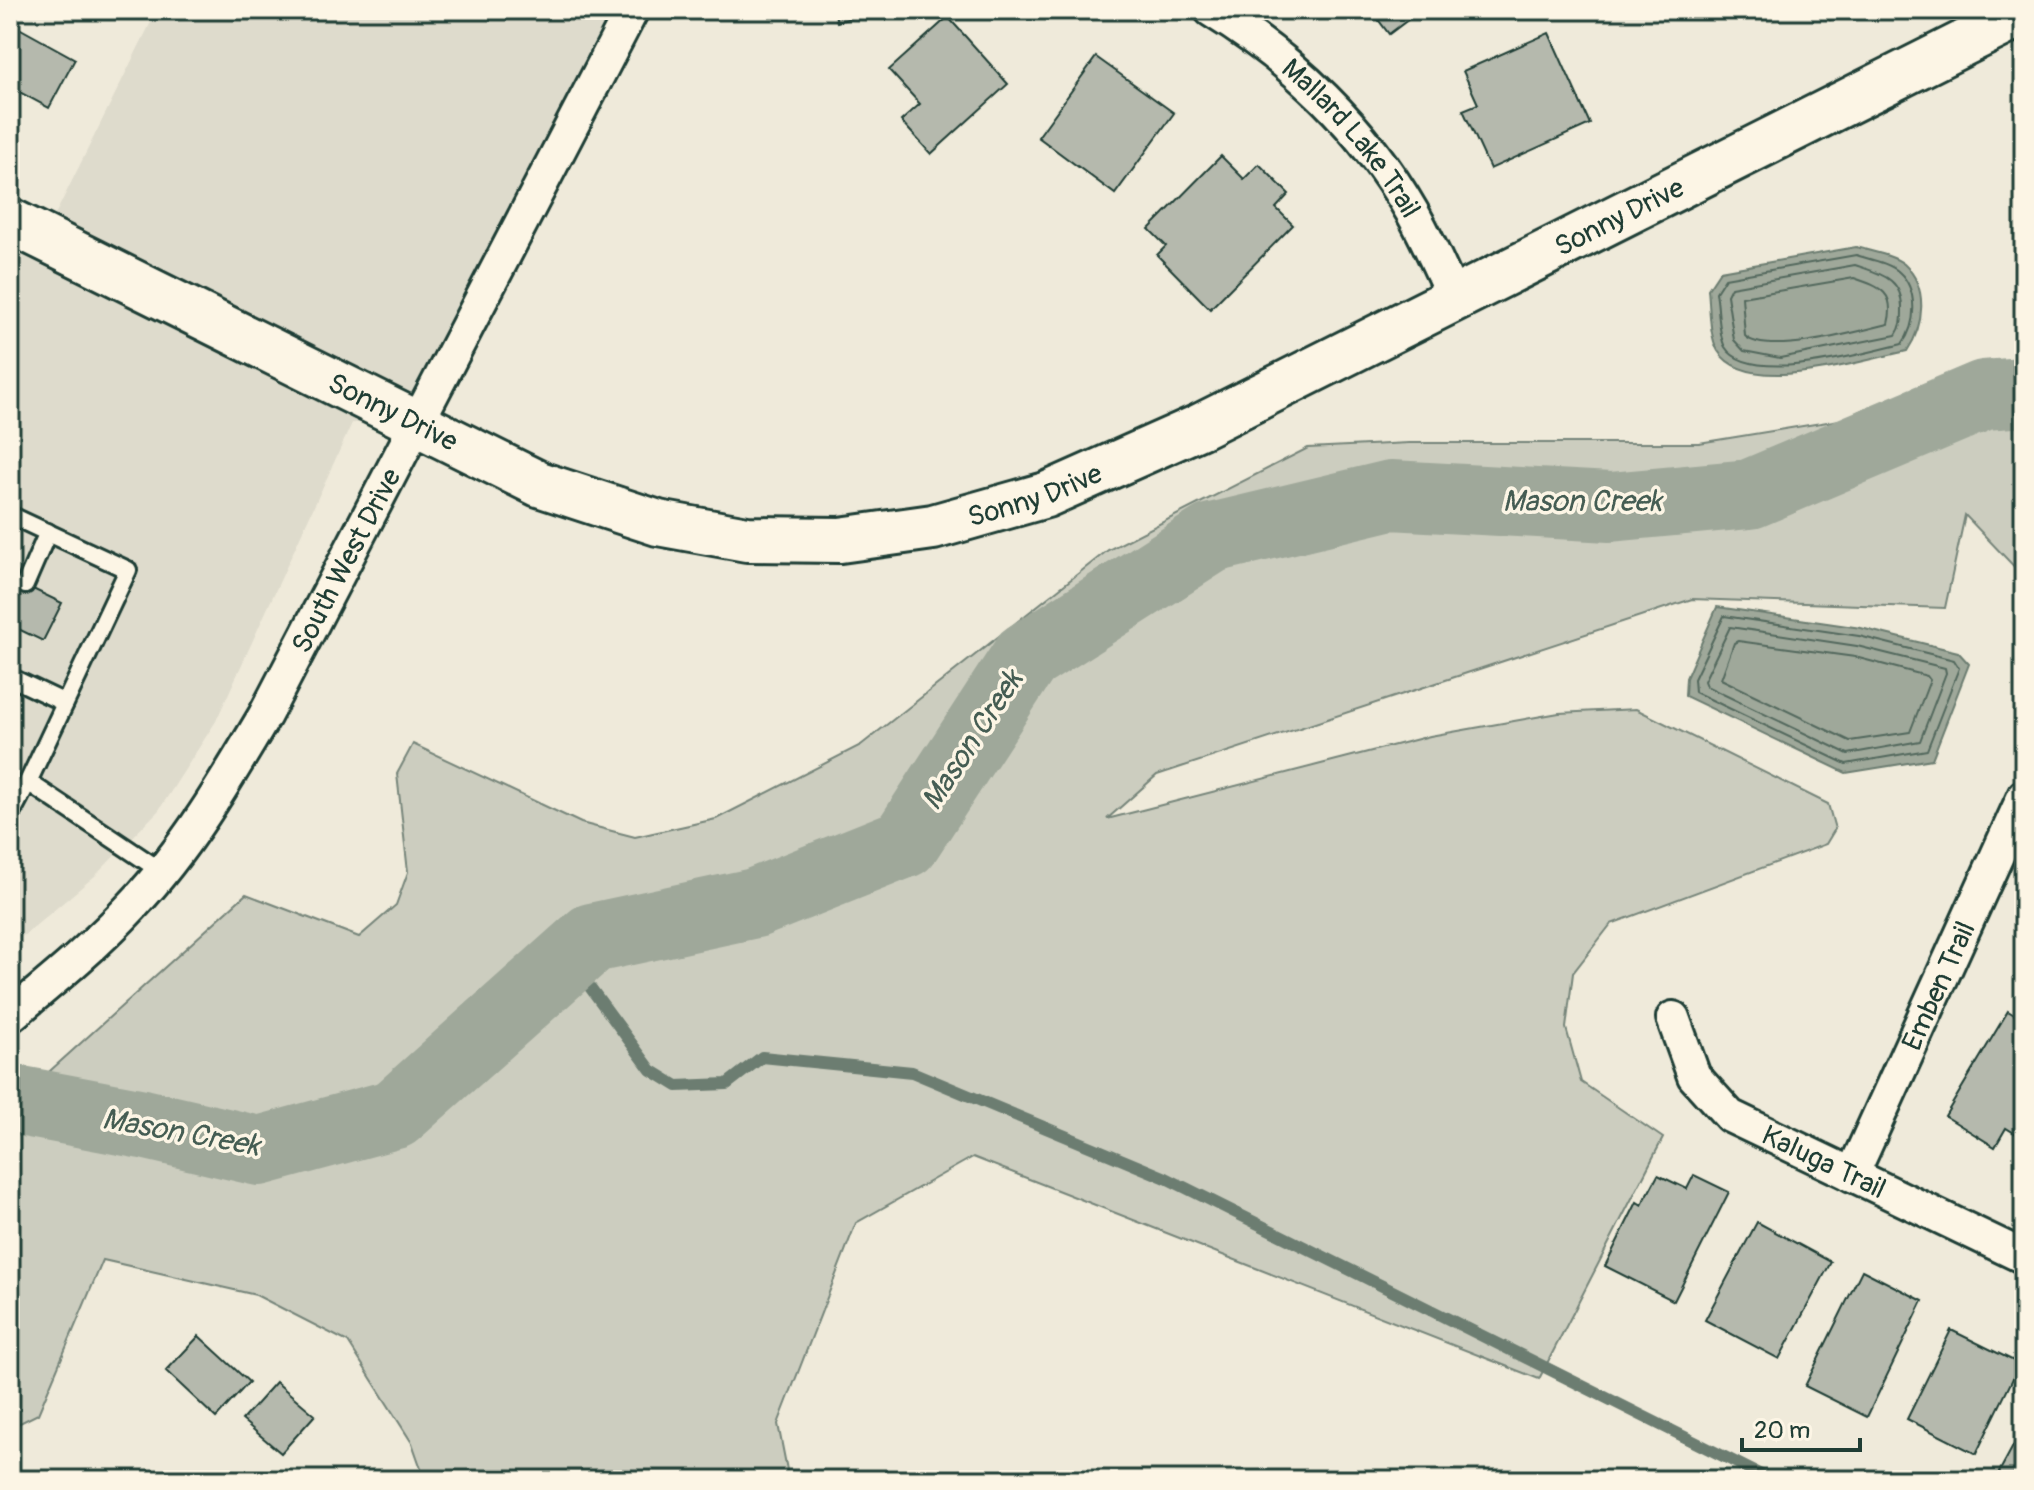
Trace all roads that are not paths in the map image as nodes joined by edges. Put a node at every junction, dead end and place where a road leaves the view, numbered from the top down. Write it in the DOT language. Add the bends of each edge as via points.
graph roads {
  1 [pos="632,10"];
  2 [pos="1211,10"];
  3 [pos="2024,13"];
  4 [pos="10,221"];
  5 [pos="1455,300"];
  6 [pos="415,422"];
  7 [pos="10,515"];
  8 [pos="48,532"];
  9 [pos="25,585"];
  10 [pos="10,677"];
  11 [pos="65,703"];
  12 [pos="28,782"];
  13 [pos="2024,796"];
  14 [pos="10,816"];
  15 [pos="161,871"];
  16 [pos="10,1016"];
  17 [pos="1673,1018"];
  18 [pos="1852,1175"];
  19 [pos="2024,1257"];
  1 -- 6 [label="street, South West Drive"];
  2 -- 5 [label="street, Mallard Lake Trail" via="1253,35 1307,79 1366,144 1412,212"];
  3 -- 5 [label="street, Sonny Drive"];
  4 -- 6 [label="street, Sonny Drive"];
  5 -- 6 [label="street, Sonny Drive" via="1199,427 1046,495 933,527 840,540 747,539 658,523 539,484"];
  6 -- 15 [label="street, South West Drive" via="265,715"];
  7 -- 8 [label="lane"];
  8 -- 9 [label="lane"];
  8 -- 11 [label="lane" via="128,570"];
  10 -- 11 [label="lane"];
  11 -- 12 [label="lane"];
  12 -- 14 [label="lane"];
  12 -- 15 [label="lane"];
  13 -- 18 [label="street, Emben Trail"];
  15 -- 16 [label="street, South West Drive" via="70,966"];
  17 -- 18 [label="street, Kaluga Trail" via="1694,1076 1730,1116"];
  18 -- 19 [label="street, Kaluga Trail"];
}
